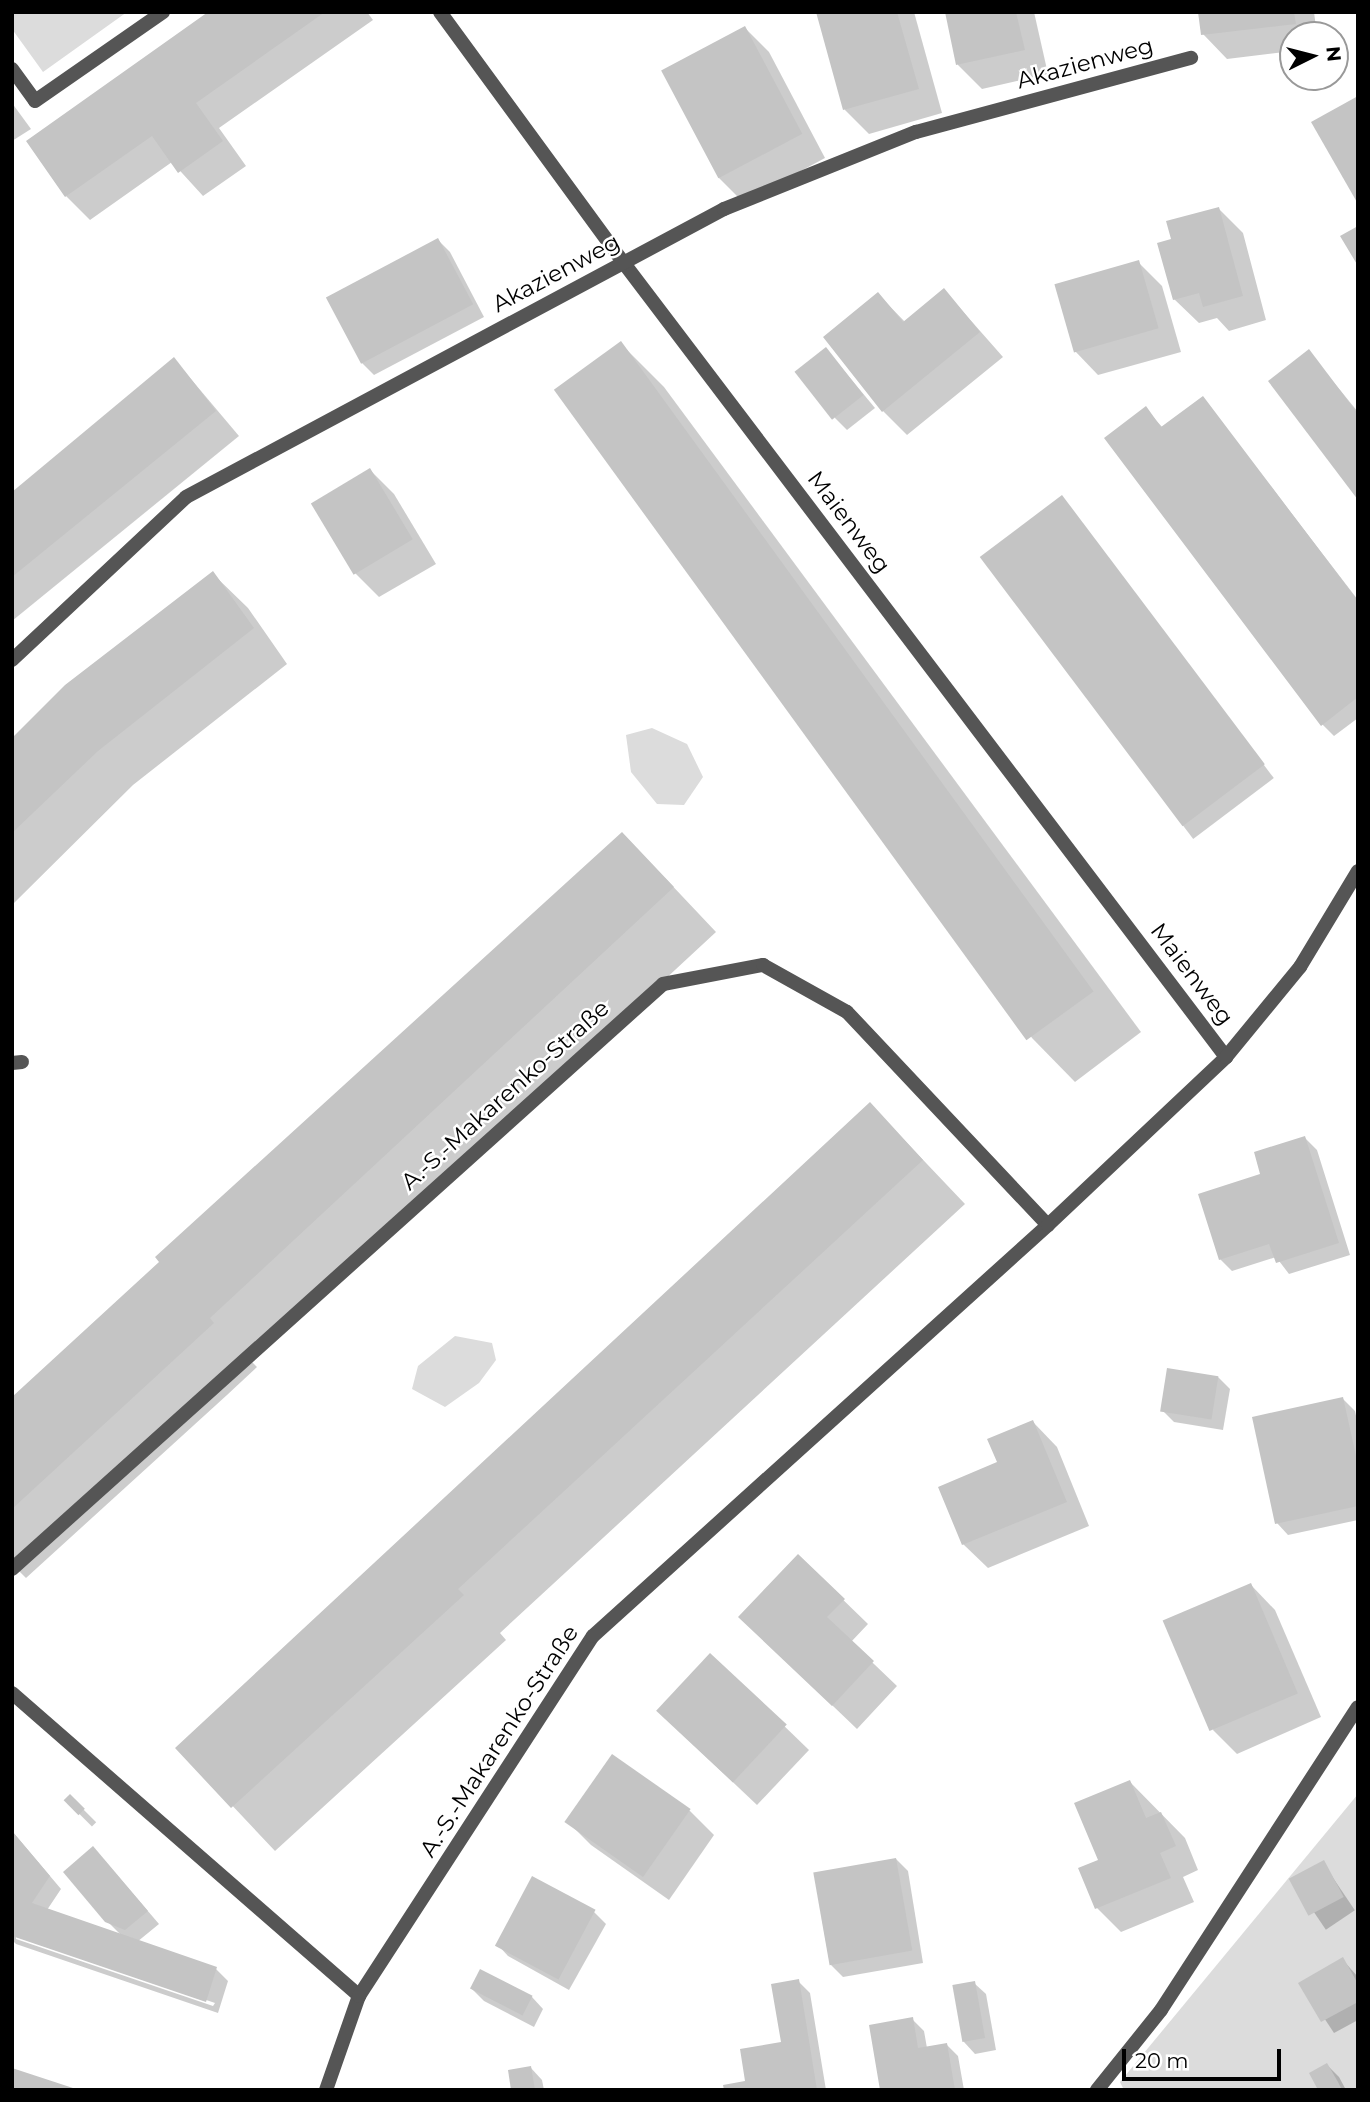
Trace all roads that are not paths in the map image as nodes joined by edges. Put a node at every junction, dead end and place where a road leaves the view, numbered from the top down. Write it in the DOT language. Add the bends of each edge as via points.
graph roads {
  1 [pos="163,12"];
  2 [pos="440,12"];
  3 [pos="1191,58"];
  4 [pos="12,69"];
  5 [pos="623,262"];
  6 [pos="12,660"];
  7 [pos="1358,871"];
  8 [pos="1226,1057"];
  9 [pos="1048,1225"];
  10 [pos="12,1569"];
  11 [pos="12,1693"];
  12 [pos="1358,1707"];
  13 [pos="359,1996"];
  14 [pos="326,2090"];
  15 [pos="1097,2090"];
  1 -- 4 [label="street" via="35,101"];
  2 -- 5 [label="street, Maienweg"];
  3 -- 5 [label="street, Akazienweg" via="916,132 724,209"];
  5 -- 6 [label="street, Akazienweg" via="186,497"];
  5 -- 8 [label="street, Maienweg"];
  7 -- 8 [label="street, A.-S.-Makarenko-Straße" via="1300,967"];
  8 -- 9 [label="street, A.-S.-Makarenko-Straße"];
  9 -- 10 [label="street, A.-S.-Makarenko-Straße" via="847,1012 763,965 663,984"];
  9 -- 13 [label="street, A.-S.-Makarenko-Straße" via="593,1636"];
  11 -- 13 [label="street"];
  12 -- 15 [label="street" via="1161,2011"];
  13 -- 14 [label="street, A.-S.-Makarenko-Straße"];
}
